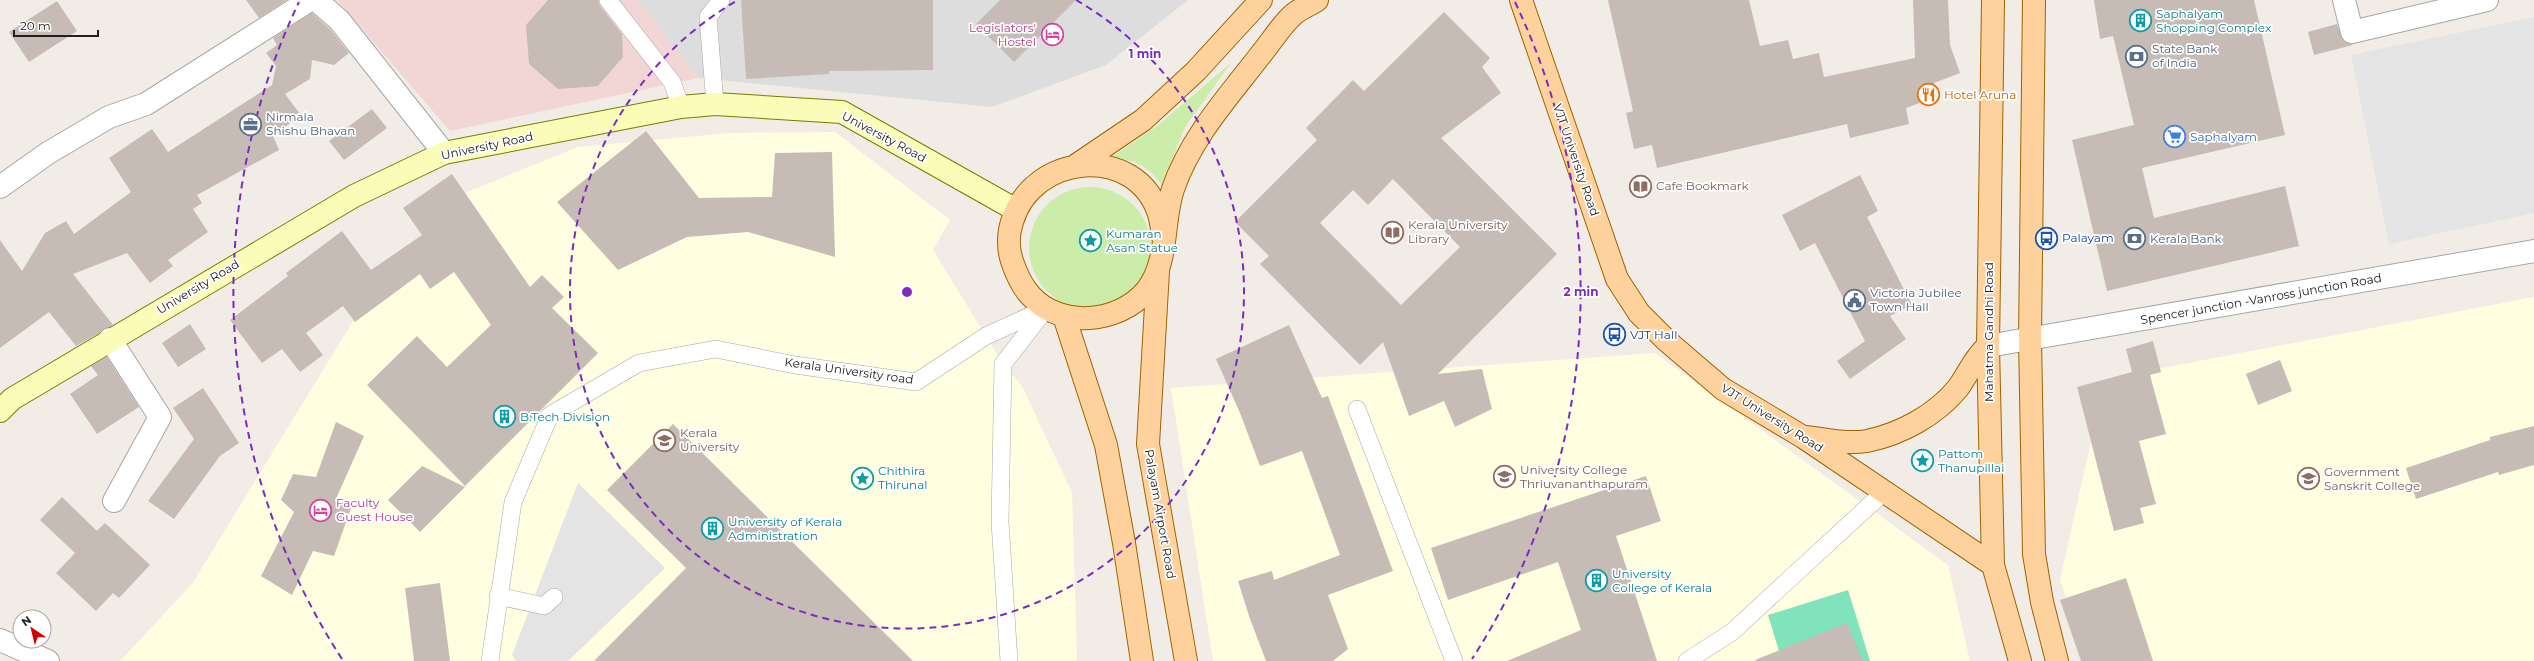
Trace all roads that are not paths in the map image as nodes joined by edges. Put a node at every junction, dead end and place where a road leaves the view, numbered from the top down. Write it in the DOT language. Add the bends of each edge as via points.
graph roads {
  1 [pos="310,0"];
  2 [pos="316,0"];
  3 [pos="608,0"];
  4 [pos="721,0"];
  5 [pos="1261,0"];
  6 [pos="1317,0"];
  7 [pos="1521,0"];
  8 [pos="1993,0"];
  9 [pos="2034,0"];
  10 [pos="2344,0"];
  11 [pos="2487,0"];
  12 [pos="1300,7"];
  13 [pos="715,104"];
  14 [pos="681,107"];
  15 [pos="444,153"];
  16 [pos="1075,166"];
  17 [pos="0,187"];
  18 [pos="1016,210"];
  19 [pos="1163,237"];
  20 [pos="2534,251"];
  21 [pos="1158,270"];
  22 [pos="1055,312"];
  23 [pos="110,339"];
  24 [pos="2030,339"];
  25 [pos="1988,346"];
  26 [pos="1357,409"];
  27 [pos="0,411"];
  28 [pos="1803,437"];
  29 [pos="1884,492"];
  30 [pos="114,500"];
  31 [pos="1993,565"];
  32 [pos="554,597"];
  33 [pos="497,600"];
  34 [pos="0,640"];
  35 [pos="48,661"];
  36 [pos="490,661"];
  37 [pos="1009,661"];
  38 [pos="1142,661"];
  39 [pos="1186,661"];
  40 [pos="1454,661"];
  41 [pos="1687,661"];
  42 [pos="2020,661"];
  43 [pos="2057,661"];
  1 -- 17 [label="street" via="146,104 109,117 48,153"];
  2 -- 15 [label="street" via="339,20"];
  3 -- 14 [label="lane" via="672,82"];
  4 -- 13 [label="lane" via="708,17"];
  5 -- 16 [label="main road" via="1196,71 1143,120"];
  6 -- 12 [label="main road"];
  7 -- 28 [label="main road, VJT University Road" via="1617,279 1639,313 1723,389"];
  8 -- 25 [label="main road, Mahatma Gandhi Road"];
  9 -- 24 [label="main road"];
  10 -- 11 [label="street" via="2352,32"];
  12 -- 19 [label="main road" via="1204,128 1173,191"];
  13 -- 14 [label="street, University Road"];
  13 -- 18 [label="street, University Road" via="842,112"];
  14 -- 15 [label="street, University Road"];
  15 -- 23 [label="street, University Road" via="354,196"];
  16 -- 18 [label="main road" via="1051,173 1030,189"];
  16 -- 19 [label="main road" via="1103,165 1127,174 1145,191 1158,212"];
  18 -- 22 [label="main road" via="1009,232 1010,255 1021,283 1030,295"];
  19 -- 21 [label="main road" via="1163,254"];
  20 -- 24 [label="street, Spencer junction -Vanross junction Road"];
  21 -- 22 [label="main road" via="1147,290 1123,309 1109,315 1087,319"];
  21 -- 39 [label="main road, Palayam Airport Road" via="1148,444"];
  22 -- 33 [label="lane, Kerala University road" via="986,336 916,382 795,365 716,349 639,364 550,415 513,502"];
  22 -- 37 [label="lane" via="1003,364 1000,522"];
  22 -- 38 [label="main road" via="1106,444"];
  23 -- 27 [label="street, University Road" via="12,400"];
  23 -- 30 [label="street" via="160,417"];
  24 -- 25 [label="street, Spencer junction -Vanross junction Road"];
  24 -- 43 [label="main road" via="2034,554 2042,602"];
  25 -- 28 [label="main road" via="1957,389 1934,410 1903,431 1866,441"];
  25 -- 31 [label="main road, Mahatma Gandhi Road"];
  26 -- 40 [label="lane"];
  28 -- 29 [label="main road, VJT University Road"];
  29 -- 31 [label="main road, VJT University Road"];
  29 -- 41 [label="lane" via="1732,632"];
  31 -- 42 [label="main road, Mahatma Gandhi Road"];
  32 -- 33 [label="lane" via="544,606"];
  33 -- 36 [label="lane"];
  34 -- 35 [label="street"];
}
